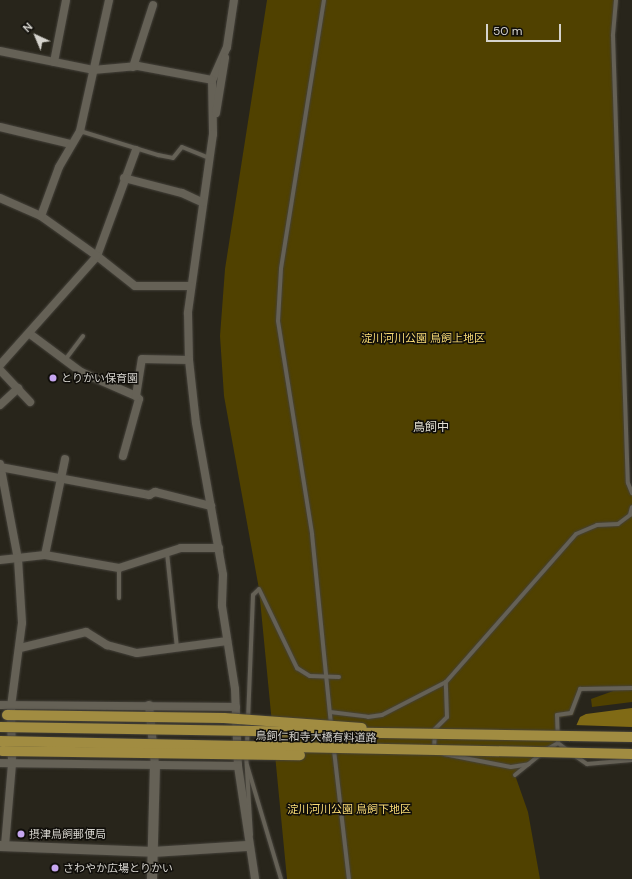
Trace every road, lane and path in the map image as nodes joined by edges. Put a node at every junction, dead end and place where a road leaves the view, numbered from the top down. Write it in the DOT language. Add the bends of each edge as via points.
graph roads {
  1 [pos="66,0"];
  2 [pos="110,0"];
  3 [pos="234,0"];
  4 [pos="324,0"];
  5 [pos="616,0"];
  6 [pos="153,5"];
  7 [pos="227,47"];
  8 [pos="0,51"];
  9 [pos="54,62"];
  10 [pos="133,67"];
  11 [pos="92,70"];
  12 [pos="212,80"];
  13 [pos="0,127"];
  14 [pos="80,131"];
  15 [pos="213,134"];
  16 [pos="71,144"];
  17 [pos="136,150"];
  18 [pos="210,158"];
  19 [pos="124,178"];
  20 [pos="0,198"];
  21 [pos="203,203"];
  22 [pos="41,216"];
  23 [pos="97,256"];
  24 [pos="192,286"];
  25 [pos="30,334"];
  26 [pos="83,336"];
  27 [pos="65,360"];
  28 [pos="189,360"];
  29 [pos="0,365"];
  30 [pos="0,370"];
  31 [pos="18,388"];
  32 [pos="136,396"];
  33 [pos="30,402"];
  34 [pos="0,405"];
  35 [pos="123,456"];
  36 [pos="65,459"];
  37 [pos="0,465"];
  38 [pos="1,478"];
  39 [pos="59,478"];
  40 [pos="632,493"];
  41 [pos="211,506"];
  42 [pos="632,507"];
  43 [pos="219,548"];
  44 [pos="167,553"];
  45 [pos="45,555"];
  46 [pos="18,559"];
  47 [pos="0,560"];
  48 [pos="119,568"];
  49 [pos="119,598"];
  50 [pos="227,640"];
  51 [pos="20,648"];
  52 [pos="177,648"];
  53 [pos="326,677"];
  54 [pos="339,677"];
  55 [pos="446,682"];
  56 [pos="632,688"];
  57 [pos="0,705"];
  58 [pos="149,705"];
  59 [pos="236,707"];
  60 [pos="9,711"];
  61 [pos="330,712"];
  62 [pos="0,727"];
  63 [pos="368,733"];
  64 [pos="632,737"];
  65 [pos="558,744"];
  66 [pos="1,746"];
  67 [pos="632,754"];
  68 [pos="632,760"];
  69 [pos="0,763"];
  70 [pos="12,764"];
  71 [pos="242,764"];
  72 [pos="529,764"];
  73 [pos="155,765"];
  74 [pos="515,775"];
  75 [pos="2,846"];
  76 [pos="247,846"];
  77 [pos="153,852"];
  78 [pos="152,879"];
  79 [pos="255,879"];
  80 [pos="281,879"];
  81 [pos="349,879"];
  1 -- 9 [label="street"];
  2 -- 11 [label="street"];
  3 -- 7 [label="street"];
  4 -- 53 [label="lane" via="281,269 278,321 312,534"];
  5 -- 40 [label="lane" via="613,36 628,484"];
  6 -- 10 [label="street"];
  7 -- 12 [label="street"];
  7 -- 15 [label="street"];
  8 -- 9 [label="street"];
  9 -- 11 [label="street"];
  10 -- 11 [label="street"];
  10 -- 12 [label="street"];
  11 -- 14 [label="street"];
  12 -- 15 [label="street"];
  13 -- 16 [label="street"];
  14 -- 16 [label="street"];
  14 -- 17 [label="lane"];
  15 -- 18 [label="street"];
  16 -- 22 [label="street"];
  17 -- 18 [label="lane" via="173,158 182,147"];
  17 -- 19 [label="street"];
  18 -- 21 [label="street"];
  19 -- 21 [label="street" via="182,193"];
  19 -- 23 [label="street"];
  20 -- 22 [label="street"];
  21 -- 24 [label="street"];
  22 -- 23 [label="street"];
  23 -- 24 [label="street" via="135,286"];
  23 -- 25 [label="street"];
  24 -- 28 [label="street"];
  25 -- 27 [label="street"];
  25 -- 29 [label="street"];
  26 -- 27 [label="lane"];
  27 -- 32 [label="street" via="81,372"];
  28 -- 32 [label="street" via="142,359"];
  28 -- 41 [label="street" via="196,423"];
  30 -- 31 [label="street"];
  31 -- 33 [label="street"];
  31 -- 34 [label="street"];
  32 -- 35 [label="street" via="139,399"];
  36 -- 39 [label="street"];
  37 -- 38 [label="street"];
  37 -- 39 [label="street"];
  38 -- 46 [label="street"];
  39 -- 41 [label="street" via="149,495 155,492"];
  39 -- 45 [label="street"];
  41 -- 43 [label="street"];
  42 -- 55 [label="lane" via="630,515 618,524 597,525 576,534"];
  43 -- 44 [label="street" via="181,548"];
  43 -- 50 [label="street"];
  44 -- 48 [label="street"];
  44 -- 52 [label="lane"];
  45 -- 46 [label="street"];
  45 -- 48 [label="street"];
  46 -- 47 [label="street"];
  46 -- 51 [label="street" via="22,623"];
  48 -- 49 [label="lane"];
  50 -- 52 [label="street"];
  50 -- 59 [label="street"];
  51 -- 52 [label="street" via="86,632 107,645 138,654"];
  51 -- 60 [label="street"];
  53 -- 54 [label="lane"];
  53 -- 61 [label="lane"];
  53 -- 71 [label="lane" via="310,676 297,668 259,589 253,595"];
  55 -- 61 [label="lane" via="382,715 368,717"];
  55 -- 72 [label="lane" via="447,717 434,729 434,752 511,767"];
  56 -- 65 [label="lane" via="580,689 571,713 557,715"];
  57 -- 60 [label="street"];
  58 -- 59 [label="street"];
  58 -- 60 [label="street"];
  58 -- 73 [label="street"];
  59 -- 71 [label="street"];
  60 -- 63 [label="main road, bridge" via="224,718 360,726"];
  60 -- 70 [label="street"];
  61 -- 81 [label="lane"];
  62 -- 63 [label="main road, 鳥飼仁和寺大橋有料道路, bridge"];
  63 -- 64 [label="main road, 鳥飼仁和寺大橋有料道路, bridge"];
  65 -- 68 [label="lane" via="587,764"];
  65 -- 72 [label="lane"];
  66 -- 67 [label="main road, 鳥飼仁和寺大橋有料道路, bridge" via="229,756 358,755 368,750"];
  69 -- 70 [label="street"];
  70 -- 73 [label="street"];
  70 -- 75 [label="street"];
  71 -- 73 [label="street"];
  71 -- 76 [label="street"];
  71 -- 80 [label="lane"];
  72 -- 74 [label="lane"];
  73 -- 77 [label="street"];
  75 -- 77 [label="street"];
  76 -- 77 [label="street"];
  76 -- 79 [label="street"];
  77 -- 78 [label="street"];
}
